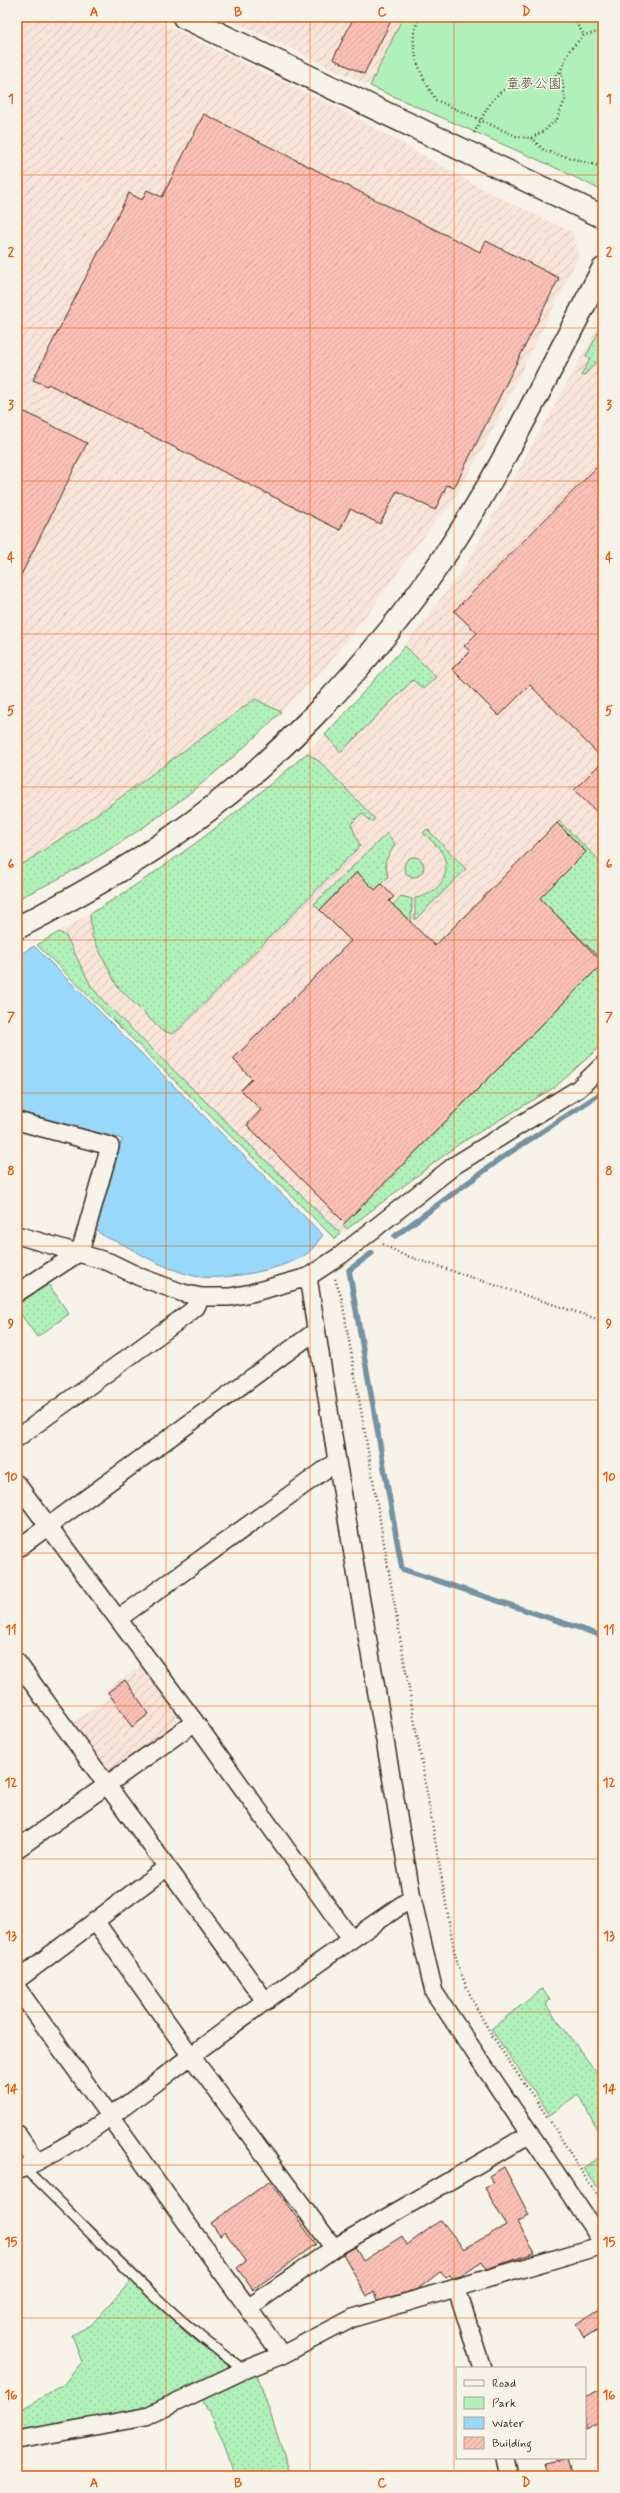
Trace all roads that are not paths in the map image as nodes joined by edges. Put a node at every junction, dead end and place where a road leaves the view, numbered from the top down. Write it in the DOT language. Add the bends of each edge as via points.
graph roads {
  1 [pos="184,17"];
  2 [pos="603,217"];
  3 [pos="603,269"];
  4 [pos="17,928"];
  5 [pos="603,1065"];
  6 [pos="17,1121"];
  7 [pos="17,1235"];
  8 [pos="80,1252"];
  9 [pos="308,1277"];
  10 [pos="17,1293"];
  11 [pos="201,1297"];
  12 [pos="316,1331"];
  13 [pos="17,1438"];
  14 [pos="337,1461"];
  15 [pos="17,1484"];
  16 [pos="47,1526"];
  17 [pos="17,1549"];
  18 [pos="118,1620"];
  19 [pos="17,1662"];
  20 [pos="195,1722"];
  21 [pos="107,1786"];
  22 [pos="17,1849"];
  23 [pos="167,1867"];
  24 [pos="412,1898"];
  25 [pos="95,1921"];
  26 [pos="351,1939"];
  27 [pos="17,1980"];
  28 [pos="17,1988"];
  29 [pos="266,2002"];
  30 [pos="191,2056"];
  31 [pos="109,2117"];
  32 [pos="17,2134"];
  33 [pos="530,2134"];
  34 [pos="26,2167"];
  35 [pos="603,2244"];
  36 [pos="334,2248"];
  37 [pos="458,2289"];
  38 [pos="248,2308"];
  39 [pos="282,2355"];
  40 [pos="482,2367"];
  41 [pos="244,2370"];
  42 [pos="17,2440"];
  43 [pos="505,2459"];
  44 [pos="509,2476"];
  1 -- 2 [label="street"];
  3 -- 4 [label="street" via="495,472 464,523 408,607 352,673 291,738 249,776 171,838 117,872"];
  5 -- 9 [label="street" via="578,1089 456,1165"];
  6 -- 8 [label="street" via="110,1146"];
  7 -- 8 [label="street"];
  8 -- 10 [label="street"];
  8 -- 11 [label="street" via="183,1293"];
  9 -- 11 [label="street" via="230,1297"];
  9 -- 12 [label="street"];
  11 -- 13 [label="street" via="189,1313"];
  12 -- 14 [label="street"];
  12 -- 16 [label="street"];
  14 -- 18 [label="street"];
  14 -- 24 [label="street"];
  15 -- 16 [label="street"];
  16 -- 17 [label="street"];
  16 -- 18 [label="street"];
  18 -- 20 [label="street"];
  19 -- 21 [label="street"];
  20 -- 21 [label="street"];
  20 -- 26 [label="street"];
  21 -- 22 [label="street"];
  21 -- 23 [label="street"];
  23 -- 25 [label="street"];
  23 -- 29 [label="street"];
  24 -- 26 [label="street"];
  24 -- 33 [label="street" via="434,1992"];
  25 -- 27 [label="street"];
  25 -- 30 [label="street"];
  26 -- 29 [label="street"];
  28 -- 31 [label="street"];
  29 -- 30 [label="street"];
  30 -- 31 [label="street"];
  30 -- 36 [label="street"];
  31 -- 34 [label="street" via="64,2148"];
  31 -- 38 [label="street"];
  32 -- 34 [label="street"];
  33 -- 35 [label="street"];
  33 -- 36 [label="street"];
  34 -- 41 [label="lane" via="166,2308 206,2343"];
  35 -- 37 [label="street"];
  36 -- 38 [label="street"];
  37 -- 39 [label="street" via="353,2318"];
  37 -- 40 [label="street"];
  38 -- 39 [label="street"];
  39 -- 41 [label="street"];
  41 -- 42 [label="street" via="145,2417"];
  43 -- 44 [label="street"];
}
